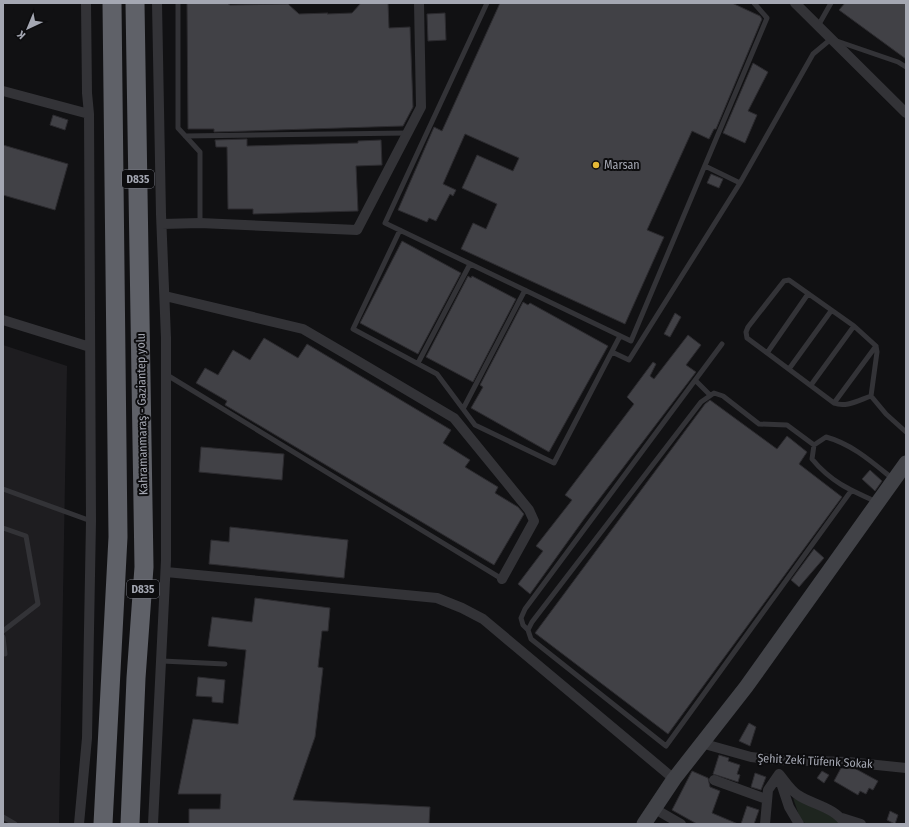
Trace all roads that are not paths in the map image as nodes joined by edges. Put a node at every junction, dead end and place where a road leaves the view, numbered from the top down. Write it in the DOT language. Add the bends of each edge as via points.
graph roads {
  1 [pos="86,3"];
  2 [pos="112,3"];
  3 [pos="135,3"];
  4 [pos="157,3"];
  5 [pos="178,3"];
  6 [pos="418,3"];
  7 [pos="486,3"];
  8 [pos="754,3"];
  9 [pos="795,3"];
  10 [pos="831,3"];
  11 [pos="818,26"];
  12 [pos="831,39"];
  13 [pos="906,67"];
  14 [pos="3,90"];
  15 [pos="906,113"];
  16 [pos="89,114"];
  17 [pos="408,133"];
  18 [pos="185,136"];
  19 [pos="705,166"];
  20 [pos="740,183"];
  21 [pos="200,223"];
  22 [pos="162,224"];
  23 [pos="400,230"];
  24 [pos="470,264"];
  25 [pos="525,290"];
  26 [pos="808,294"];
  27 [pos="165,296"];
  28 [pos="831,311"];
  29 [pos="3,320"];
  30 [pos="854,326"];
  31 [pos="620,336"];
  32 [pos="722,344"];
  33 [pos="876,346"];
  34 [pos="90,347"];
  35 [pos="612,352"];
  36 [pos="767,353"];
  37 [pos="418,363"];
  38 [pos="789,368"];
  39 [pos="166,375"];
  40 [pos="696,381"];
  41 [pos="811,385"];
  42 [pos="710,395"];
  43 [pos="871,396"];
  44 [pos="834,403"];
  45 [pos="463,409"];
  46 [pos="906,432"];
  47 [pos="814,445"];
  48 [pos="906,463"];
  49 [pos="894,480"];
  50 [pos="3,489"];
  51 [pos="851,491"];
  52 [pos="878,502"];
  53 [pos="91,520"];
  54 [pos="3,528"];
  55 [pos="166,572"];
  56 [pos="502,579"];
  57 [pos="528,630"];
  58 [pos="3,631"];
  59 [pos="3,637"];
  60 [pos="5,654"];
  61 [pos="162,661"];
  62 [pos="226,664"];
  63 [pos="702,743"];
  64 [pos="778,760"];
  65 [pos="906,768"];
  66 [pos="779,774"];
  67 [pos="674,779"];
  68 [pos="714,780"];
  69 [pos="766,799"];
  70 [pos="654,809"];
  71 [pos="3,817"];
  72 [pos="843,821"];
  73 [pos="15,824"];
  74 [pos="79,824"];
  75 [pos="103,824"];
  76 [pos="130,824"];
  77 [pos="153,824"];
  78 [pos="644,824"];
  79 [pos="681,824"];
  80 [pos="765,824"];
  81 [pos="799,824"];
  82 [pos="861,824"];
  1 -- 16 [label="street"];
  2 -- 75 [label="highway, D835" via="118,537"];
  3 -- 76 [label="highway, Kahramanmaraş - Gaziantep yolu / D835" via="144,566"];
  4 -- 22 [label="street"];
  5 -- 18 [label="lane" via="178,128"];
  6 -- 17 [label="street" via="421,107"];
  7 -- 23 [label="lane" via="385,223"];
  8 -- 19 [label="lane" via="767,18"];
  9 -- 11 [label="street"];
  10 -- 11 [label="lane"];
  11 -- 12 [label="street"];
  12 -- 13 [label="lane"];
  12 -- 15 [label="street"];
  12 -- 20 [label="lane" via="813,54"];
  14 -- 16 [label="street"];
  16 -- 34 [label="street"];
  17 -- 18 [label="lane"];
  17 -- 21 [label="street" via="357,230"];
  18 -- 21 [label="lane" via="200,152"];
  19 -- 20 [label="lane"];
  19 -- 31 [label="lane" via="631,341"];
  20 -- 35 [label="lane" via="629,360"];
  21 -- 22 [label="street"];
  22 -- 27 [label="street"];
  23 -- 24 [label="lane"];
  23 -- 37 [label="lane" via="353,329"];
  24 -- 25 [label="lane"];
  24 -- 37 [label="lane"];
  25 -- 31 [label="lane"];
  25 -- 45 [label="lane"];
  26 -- 28 [label="lane"];
  26 -- 36 [label="lane"];
  26 -- 36 [label="lane" via="789,280 784,281 748,327 747,338"];
  27 -- 39 [label="street"];
  27 -- 56 [label="street" via="303,329 454,418 528,510 534,521"];
  28 -- 30 [label="lane"];
  28 -- 38 [label="lane"];
  29 -- 34 [label="street"];
  30 -- 33 [label="lane"];
  30 -- 41 [label="lane"];
  31 -- 35 [label="lane"];
  32 -- 40 [label="lane"];
  33 -- 43 [label="lane"];
  33 -- 44 [label="lane"];
  34 -- 53 [label="street"];
  35 -- 45 [label="lane" via="554,463 474,425"];
  36 -- 38 [label="lane"];
  37 -- 45 [label="lane" via="437,374"];
  38 -- 41 [label="lane"];
  39 -- 55 [label="street"];
  39 -- 56 [label="lane"];
  40 -- 42 [label="lane"];
  40 -- 57 [label="lane" via="525,609 521,618"];
  41 -- 44 [label="lane"];
  42 -- 47 [label="lane" via="714,393 723,396 759,424 787,425"];
  42 -- 57 [label="lane" via="701,402 536,615"];
  43 -- 44 [label="lane" via="848,404"];
  43 -- 46 [label="lane"];
  47 -- 49 [label="lane" via="826,437 840,440 868,458"];
  47 -- 51 [label="lane" via="812,459 825,474"];
  48 -- 49 [label="street"];
  49 -- 52 [label="street"];
  50 -- 53 [label="lane"];
  51 -- 52 [label="lane"];
  51 -- 57 [label="lane" via="666,746 544,650 531,639"];
  52 -- 63 [label="street" via="746,687"];
  53 -- 74 [label="street" via="87,738"];
  54 -- 58 [label="lane" via="26,536 38,604"];
  55 -- 61 [label="street"];
  55 -- 67 [label="street" via="437,598 462,608 483,619"];
  59 -- 60 [label="lane"];
  61 -- 62 [label="lane"];
  61 -- 77 [label="street"];
  63 -- 64 [label="street, Şehit Zeki Tüfenk Sokak" via="751,757"];
  63 -- 67 [label="street"];
  64 -- 65 [label="street, Şehit Zeki Tüfenk Sokak" via="848,762"];
  64 -- 66 [label="street"];
  66 -- 69 [label="street" via="772,782"];
  66 -- 72 [label="street" via="798,795 828,809"];
  66 -- 81 [label="street" via="789,808"];
  67 -- 70 [label="street"];
  68 -- 69 [label="street"];
  69 -- 80 [label="street"];
  70 -- 78 [label="street"];
  70 -- 79 [label="street"];
  71 -- 73 [label="lane"];
  72 -- 82 [label="street"];
}
